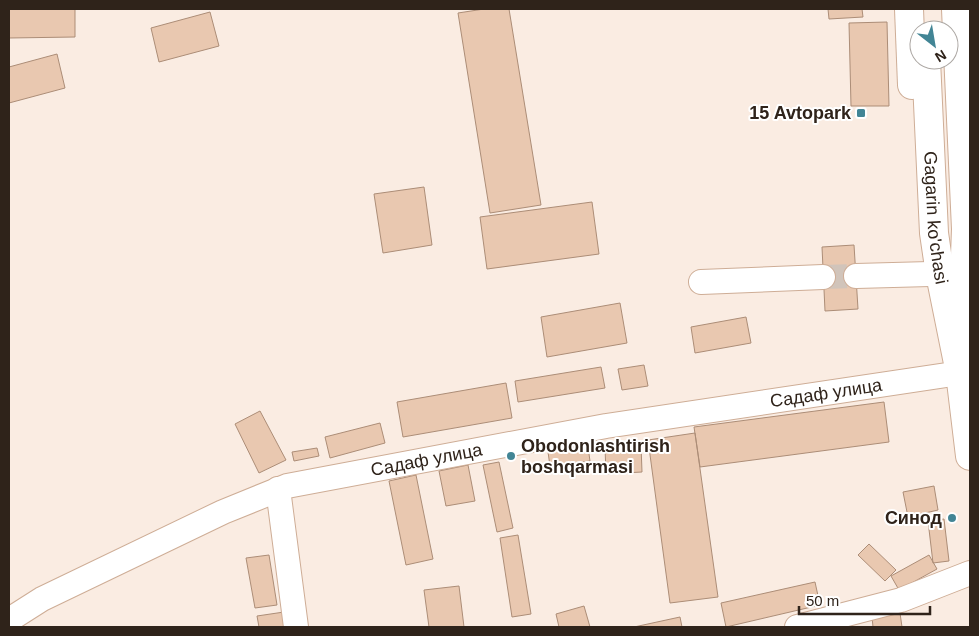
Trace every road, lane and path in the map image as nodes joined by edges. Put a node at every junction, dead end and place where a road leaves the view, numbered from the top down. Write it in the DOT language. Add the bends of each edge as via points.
graph roads {
  1 [pos="909,9"];
  2 [pos="956,9"];
  3 [pos="926,70"];
  4 [pos="930,274"];
  5 [pos="856,276"];
  6 [pos="823,277"];
  7 [pos="700,282"];
  8 [pos="960,293"];
  9 [pos="965,370"];
  10 [pos="970,456"];
  11 [pos="278,489"];
  12 [pos="970,573"];
  13 [pos="9,620"];
  14 [pos="296,627"];
  15 [pos="797,627"];
  1 -- 4 [label="main road" via="917,184"];
  2 -- 8 [label="main road, Gagarin ko'chasi" via="966,229"];
  3 -- 8 [label="main road, Gagarin ko'chasi" via="934,233"];
  4 -- 5 [label="street"];
  4 -- 8 [label="main road"];
  6 -- 7 [label="street"];
  8 -- 9 [label="main road, Gagarin ko'chasi"];
  9 -- 10 [label="main road, Gagarin ko'chasi"];
  9 -- 11 [label="street, Садаф улица" via="606,426"];
  11 -- 13 [label="street, Садаф улица" via="42,599"];
  11 -- 14 [label="street"];
  12 -- 15 [label="street" via="901,600"];
}
